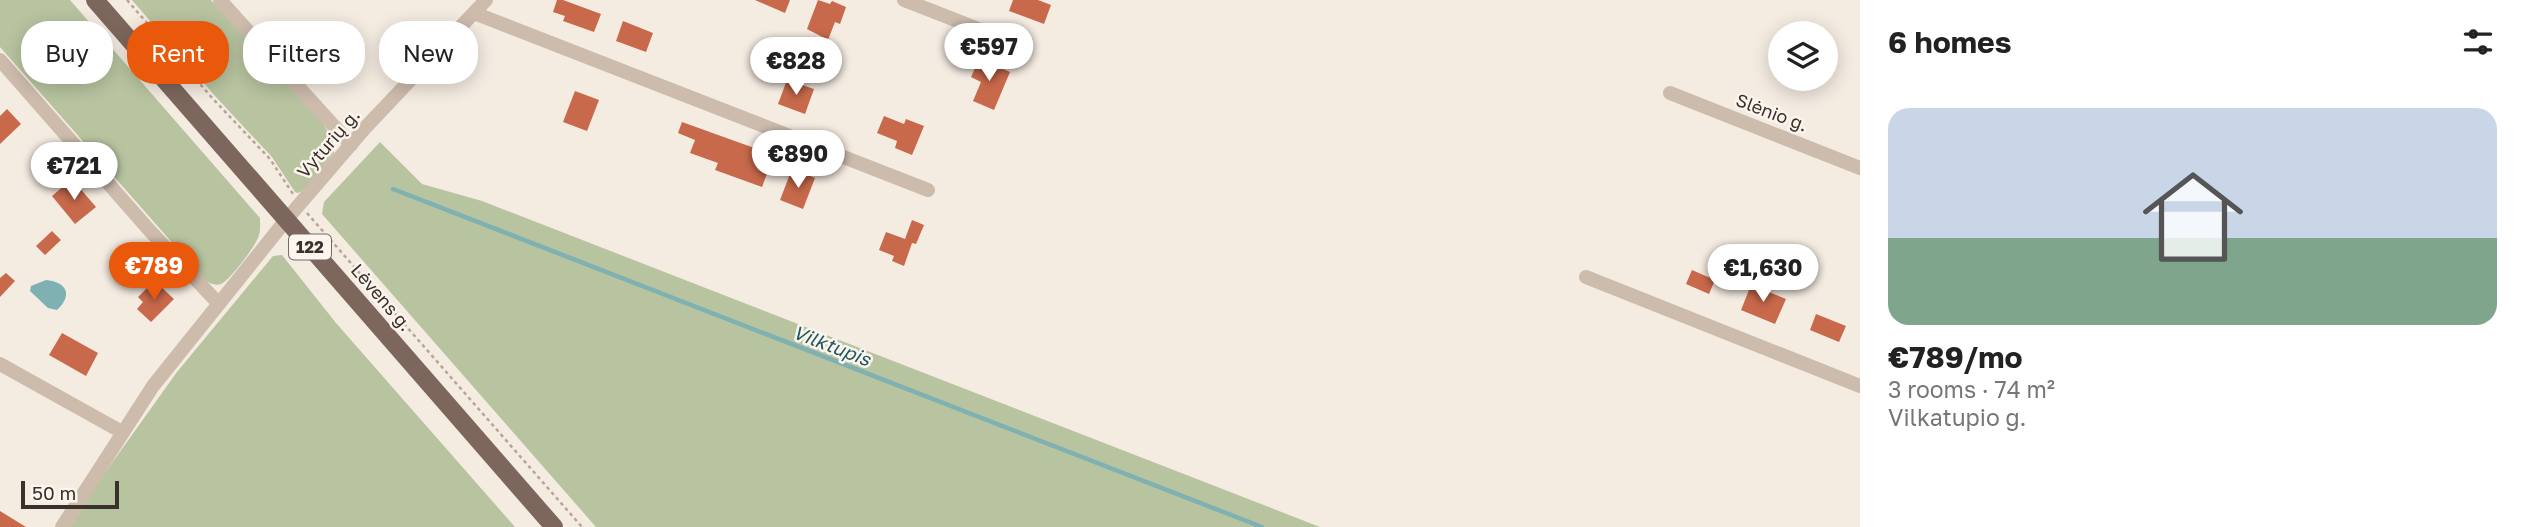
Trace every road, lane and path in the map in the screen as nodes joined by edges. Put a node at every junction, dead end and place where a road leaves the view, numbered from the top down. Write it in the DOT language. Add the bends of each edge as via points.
graph roads {
  1 [pos="95,0"];
  2 [pos="127,0"];
  3 [pos="220,0"];
  4 [pos="486,0"];
  5 [pos="904,0"];
  6 [pos="474,13"];
  7 [pos="1017,44"];
  8 [pos="0,60"];
  9 [pos="1670,93"];
  10 [pos="351,145"];
  11 [pos="1860,167"];
  12 [pos="928,190"];
  13 [pos="300,205"];
  14 [pos="286,220"];
  15 [pos="1586,277"];
  16 [pos="219,304"];
  17 [pos="0,364"];
  18 [pos="1860,386"];
  19 [pos="121,432"];
  20 [pos="62,527"];
  21 [pos="554,527"];
  22 [pos="582,527"];
  1 -- 14 [label="main road, Lėvens g. / 122"];
  2 -- 13 [label="path" via="270,159"];
  3 -- 10 [label="street"];
  4 -- 6 [label="street, Vyturių g."];
  5 -- 7 [label="street"];
  6 -- 10 [label="street, Vyturių g."];
  6 -- 12 [label="street"];
  8 -- 16 [label="street"];
  9 -- 11 [label="street, Slėnio g."];
  10 -- 13 [label="street, Vyturių g."];
  13 -- 14 [label="street, Vyturių g."];
  13 -- 22 [label="path"];
  14 -- 16 [label="street, Vyturių g."];
  14 -- 21 [label="main road, Lėvens g. / 122"];
  15 -- 18 [label="street"];
  16 -- 19 [label="street, Vyturių g."];
  17 -- 19 [label="street"];
  19 -- 20 [label="street, Vyturių g."];
}
